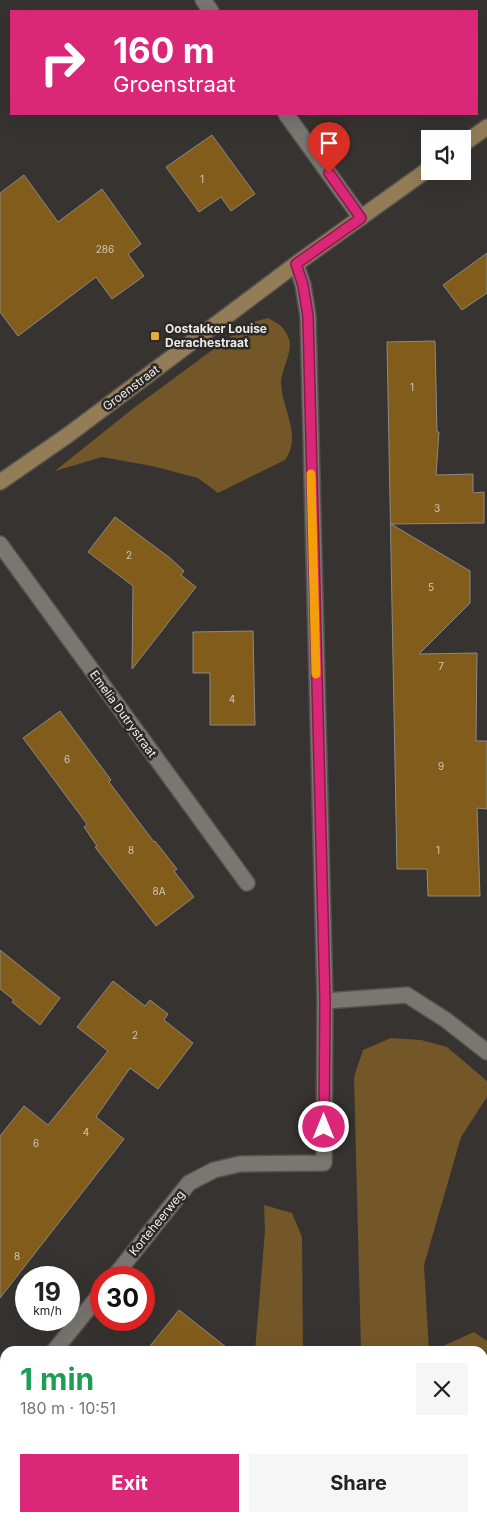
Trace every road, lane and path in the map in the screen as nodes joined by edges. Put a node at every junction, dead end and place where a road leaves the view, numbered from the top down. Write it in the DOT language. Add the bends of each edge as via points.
graph roads {
  1 [pos="287,115"];
  2 [pos="487,127"];
  3 [pos="471,138"];
  4 [pos="421,175"];
  5 [pos="361,218"];
  6 [pos="296,264"];
  7 [pos="0,482"];
  8 [pos="0,544"];
  9 [pos="246,883"];
  10 [pos="325,1001"];
  11 [pos="487,1052"];
  12 [pos="123,1266"];
  13 [pos="90,1306"];
  14 [pos="58,1346"];
  1 -- 5 [label="street"];
  2 -- 3 [label="street"];
  4 -- 5 [label="street, Groenstraat"];
  5 -- 6 [label="street, Groenstraat"];
  6 -- 7 [label="street, Groenstraat" via="68,436"];
  6 -- 10 [label="street" via="308,316"];
  8 -- 9 [label="street, Emelia Dutrystraat"];
  10 -- 11 [label="street" via="407,995"];
  10 -- 12 [label="street, Korteheerweg" via="324,1163 240,1164 214,1170 189,1183"];
  13 -- 14 [label="street"];
}
